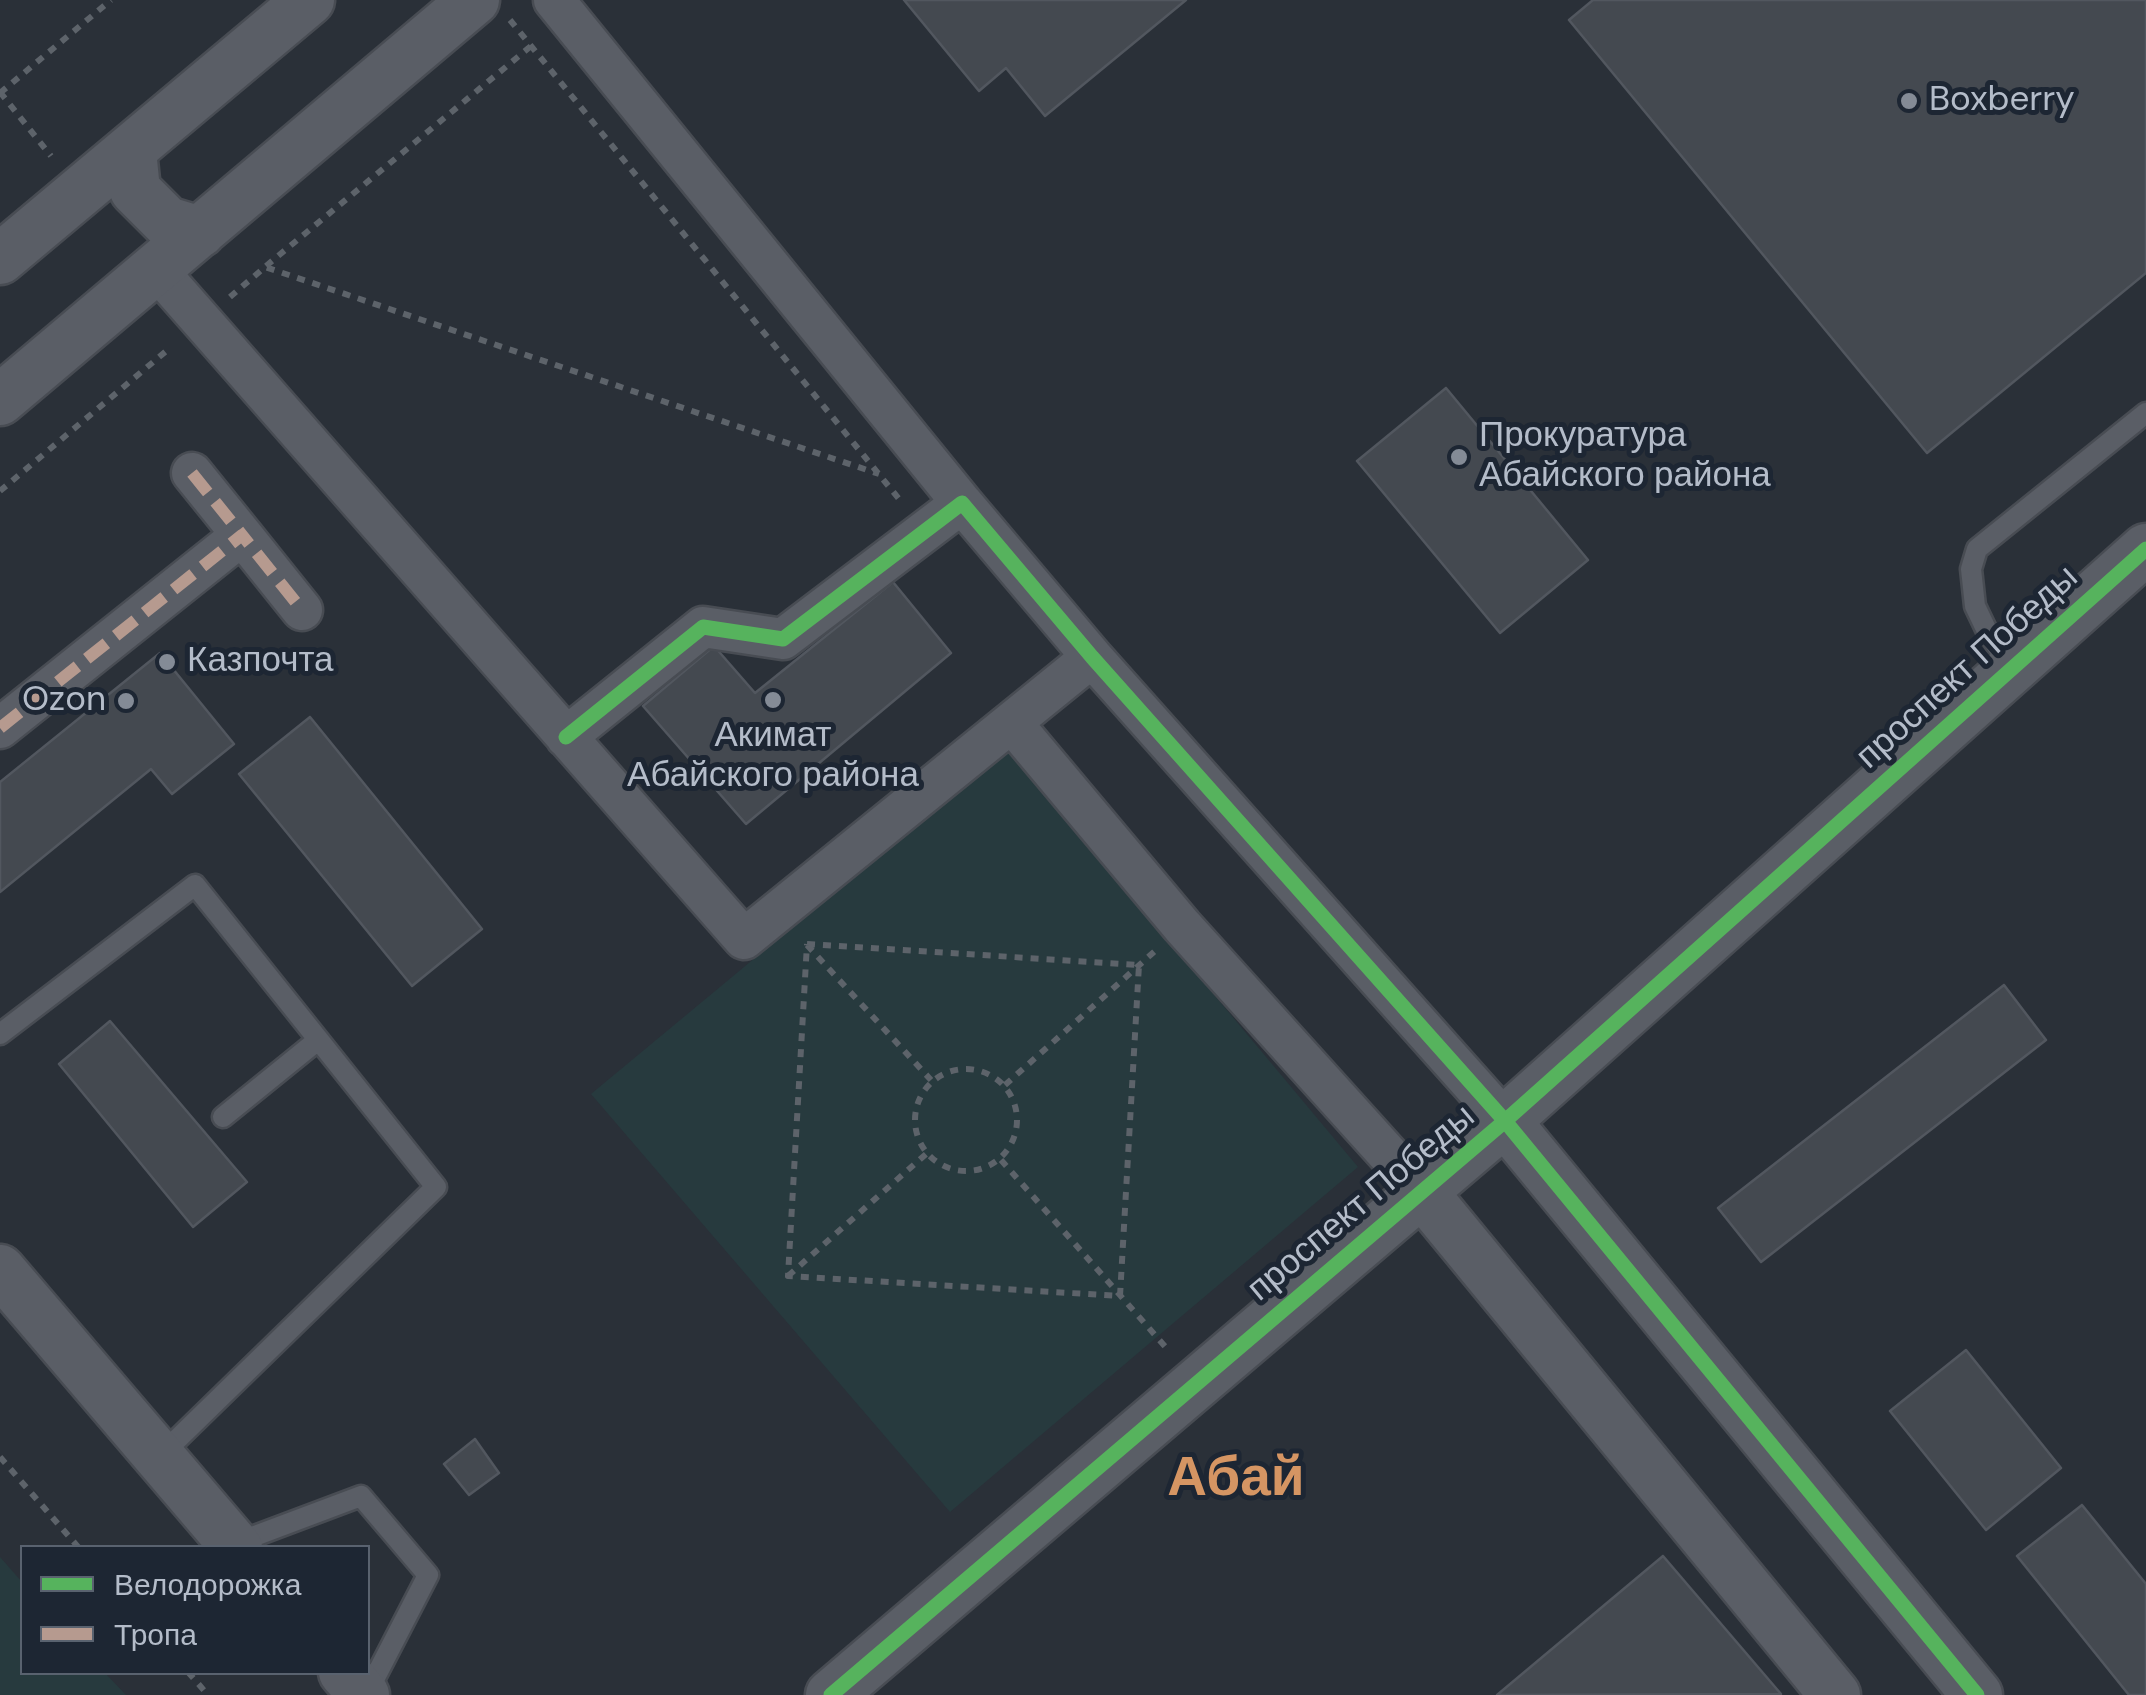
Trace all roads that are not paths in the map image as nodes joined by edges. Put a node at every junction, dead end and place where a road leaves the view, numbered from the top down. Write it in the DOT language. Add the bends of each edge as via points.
graph roads {
  1 [pos="309,0"];
  2 [pos="554,0"];
  3 [pos="488,6"];
  4 [pos="130,151"];
  5 [pos="200,232"];
  6 [pos="0,259"];
  7 [pos="156,270"];
  8 [pos="0,400"];
  9 [pos="2146,413"];
  10 [pos="192,473"];
  11 [pos="962,503"];
  12 [pos="242,535"];
  13 [pos="2146,549"];
  14 [pos="302,610"];
  15 [pos="1092,657"];
  16 [pos="2012,669"];
  17 [pos="1012,723"];
  18 [pos="0,728"];
  19 [pos="566,737"];
  20 [pos="0,1034"];
  21 [pos="318,1040"];
  22 [pos="223,1117"];
  23 [pos="1505,1121"];
  24 [pos="1422,1192"];
  25 [pos="0,1270"];
  26 [pos="159,1456"];
  27 [pos="235,1545"];
  28 [pos="238,1545"];
  29 [pos="347,1675"];
  30 [pos="1829,1693"];
  31 [pos="365,1695"];
  32 [pos="831,1695"];
  33 [pos="1977,1695"];
  1 -- 4 [label="street"];
  2 -- 11 [label="street"];
  3 -- 5 [label="street"];
  4 -- 5 [label="street" via="135,190 167,222"];
  4 -- 6 [label="street"];
  5 -- 7 [label="street"];
  7 -- 8 [label="street"];
  7 -- 19 [label="street"];
  9 -- 16 [label="lane" via="1978,549 1971,570 1975,606"];
  10 -- 12 [label="street"];
  11 -- 15 [label="street"];
  11 -- 19 [label="street" via="783,640 703,627"];
  12 -- 14 [label="street"];
  12 -- 18 [label="street"];
  13 -- 16 [label="street, проспект Победы"];
  15 -- 17 [label="street"];
  15 -- 23 [label="street"];
  16 -- 23 [label="street, проспект Победы"];
  17 -- 19 [label="street" via="744,939"];
  17 -- 24 [label="street" via="1182,926"];
  20 -- 21 [label="lane" via="195,885"];
  21 -- 22 [label="lane"];
  21 -- 26 [label="lane" via="436,1187"];
  23 -- 24 [label="street, проспект Победы"];
  23 -- 33 [label="street"];
  24 -- 30 [label="street"];
  24 -- 32 [label="street, проспект Победы"];
  25 -- 26 [label="street"];
  26 -- 27 [label="street"];
  28 -- 31 [label="lane" via="361,1496 428,1574"];
  29 -- 31 [label="street"];
}
